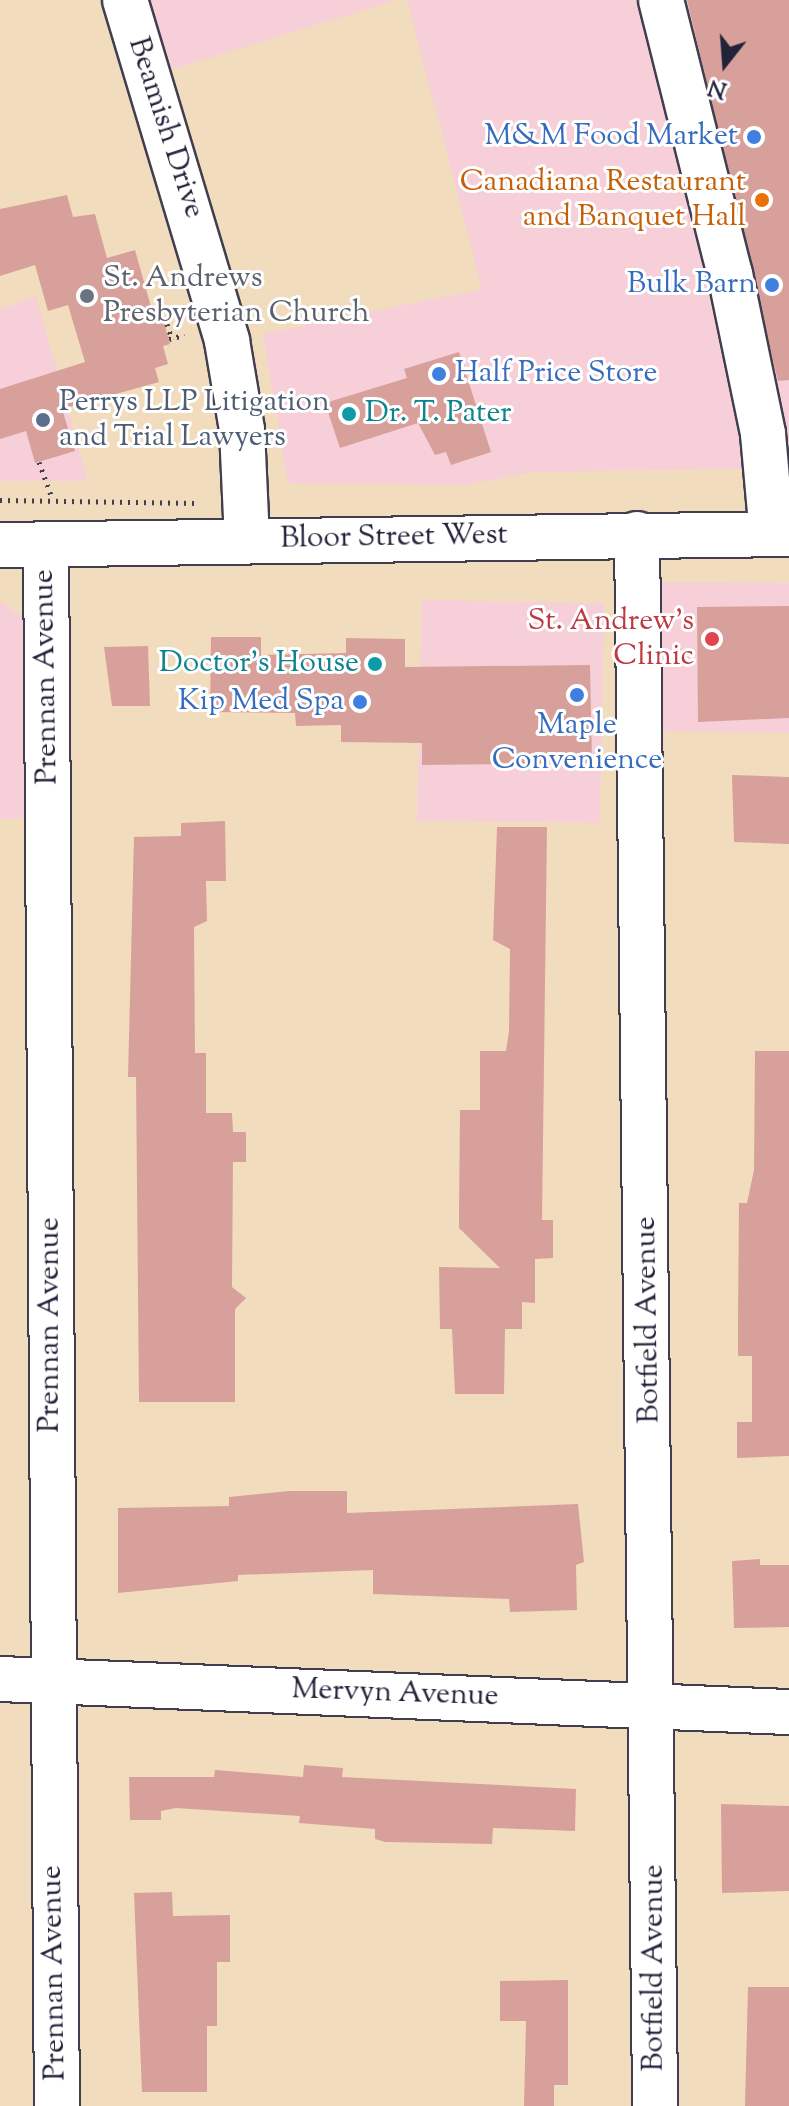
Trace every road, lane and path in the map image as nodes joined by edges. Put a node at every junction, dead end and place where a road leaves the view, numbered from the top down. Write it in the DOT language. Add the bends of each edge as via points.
graph roads {
  1 [pos="125,0"];
  2 [pos="661,0"];
  3 [pos="167,324"];
  4 [pos="172,338"];
  5 [pos="39,462"];
  6 [pos="52,497"];
  7 [pos="637,534"];
  8 [pos="780,534"];
  9 [pos="247,541"];
  10 [pos="0,545"];
  11 [pos="46,545"];
  12 [pos="0,1679"];
  13 [pos="53,1681"];
  14 [pos="654,1705"];
  15 [pos="789,1712"];
  16 [pos="57,2106"];
  17 [pos="655,2106"];
  1 -- 9 [label="street, Beamish Drive" via="227,341 242,430"];
  2 -- 8 [label="street" via="730,274"];
  3 -- 4 [label="path"];
  5 -- 6 [label="path"];
  7 -- 8 [label="street, Bloor Street West"];
  7 -- 9 [label="street, Bloor Street West"];
  7 -- 14 [label="street, Botfield Avenue"];
  9 -- 11 [label="street, Bloor Street West"];
  10 -- 11 [label="street, Bloor Street West"];
  11 -- 13 [label="street, Prennan Avenue"];
  12 -- 13 [label="street, Mervyn Avenue"];
  13 -- 14 [label="street, Mervyn Avenue"];
  13 -- 16 [label="street, Prennan Avenue"];
  14 -- 15 [label="street, Mervyn Avenue"];
  14 -- 17 [label="street, Botfield Avenue"];
}
